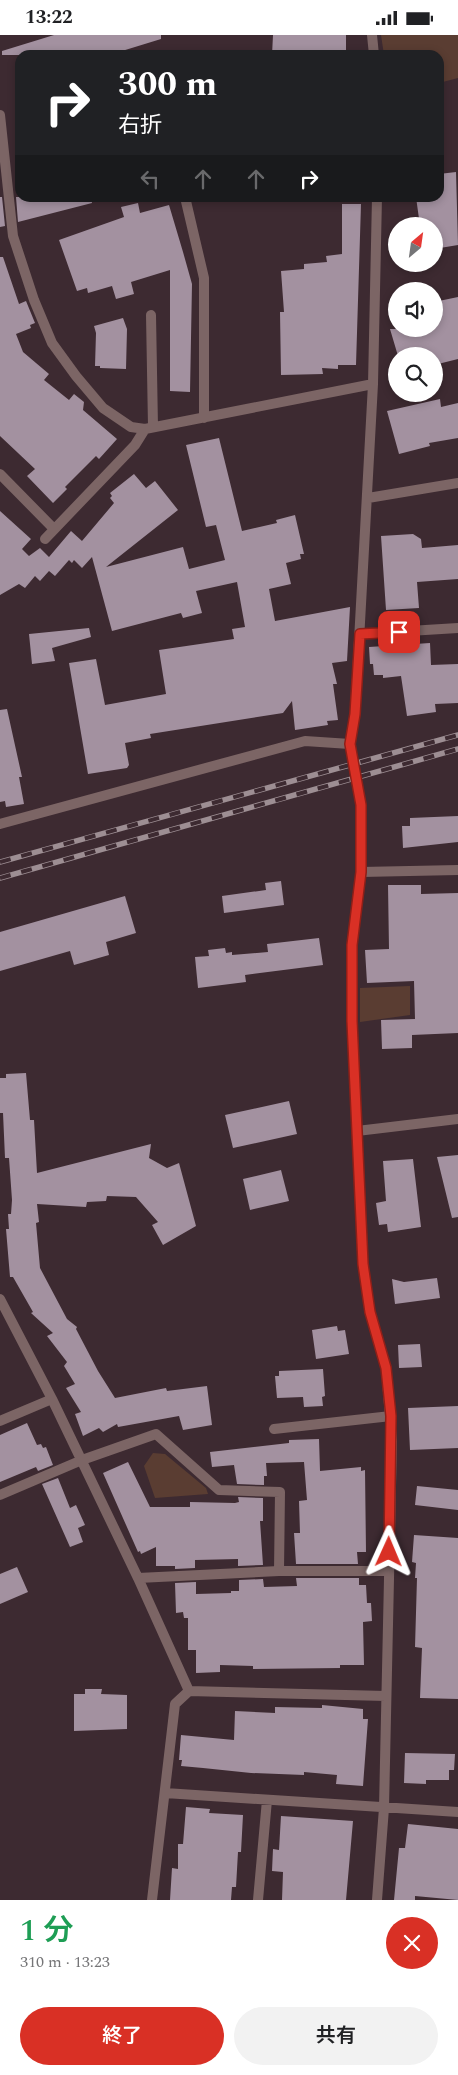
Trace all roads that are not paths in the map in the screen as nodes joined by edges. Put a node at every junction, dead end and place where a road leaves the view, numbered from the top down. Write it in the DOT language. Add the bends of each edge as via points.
graph roads {
  1 [pos="372,35"];
  2 [pos="374,50"];
  3 [pos="0,115"];
  4 [pos="186,202"];
  5 [pos="377,202"];
  6 [pos="151,315"];
  7 [pos="374,384"];
  8 [pos="204,418"];
  9 [pos="149,428"];
  10 [pos="0,474"];
  11 [pos="458,483"];
  12 [pos="368,498"];
  13 [pos="54,529"];
  14 [pos="46,539"];
  15 [pos="458,628"];
  16 [pos="360,634"];
  17 [pos="350,744"];
  18 [pos="0,824"];
  19 [pos="458,870"];
  20 [pos="361,872"];
  21 [pos="458,1119"];
  22 [pos="357,1131"];
  23 [pos="0,1299"];
  24 [pos="52,1399"];
  25 [pos="391,1416"];
  26 [pos="0,1421"];
  27 [pos="274,1429"];
  28 [pos="82,1461"];
  29 [pos="0,1495"];
  30 [pos="279,1571"];
  31 [pos="389,1571"];
  32 [pos="138,1578"];
  33 [pos="189,1691"];
  34 [pos="386,1696"];
  35 [pos="165,1793"];
  36 [pos="267,1800"];
  37 [pos="384,1808"];
  38 [pos="458,1812"];
  39 [pos="152,1900"];
  40 [pos="258,1900"];
  41 [pos="377,1900"];
  1 -- 2 [label="street"];
  3 -- 9 [label="street" via="12,236 52,343 103,408 132,427"];
  4 -- 8 [label="street" via="204,278"];
  5 -- 7 [label="street"];
  6 -- 9 [label="street"];
  7 -- 8 [label="street"];
  7 -- 12 [label="street"];
  8 -- 9 [label="street"];
  9 -- 13 [label="street"];
  10 -- 13 [label="street"];
  11 -- 12 [label="street"];
  12 -- 16 [label="street"];
  13 -- 14 [label="street"];
  15 -- 16 [label="street"];
  16 -- 17 [label="street"];
  17 -- 18 [label="street" via="305,741"];
  17 -- 20 [label="street" via="361,805"];
  19 -- 20 [label="street"];
  20 -- 22 [label="street" via="352,945"];
  21 -- 22 [label="street"];
  22 -- 25 [label="street" via="363,1264 370,1312 386,1368"];
  23 -- 24 [label="street"];
  24 -- 26 [label="street"];
  24 -- 28 [label="street"];
  25 -- 27 [label="street"];
  25 -- 31 [label="street"];
  28 -- 29 [label="street"];
  28 -- 30 [label="street" via="156,1434 219,1490 280,1492"];
  28 -- 32 [label="street"];
  30 -- 31 [label="street"];
  30 -- 32 [label="street"];
  31 -- 34 [label="street"];
  32 -- 33 [label="street"];
  33 -- 34 [label="street"];
  33 -- 35 [label="street" via="175,1704"];
  34 -- 37 [label="street"];
  35 -- 36 [label="street"];
  35 -- 39 [label="street"];
  36 -- 37 [label="street"];
  36 -- 40 [label="street"];
  37 -- 38 [label="street"];
  37 -- 41 [label="street"];
}
